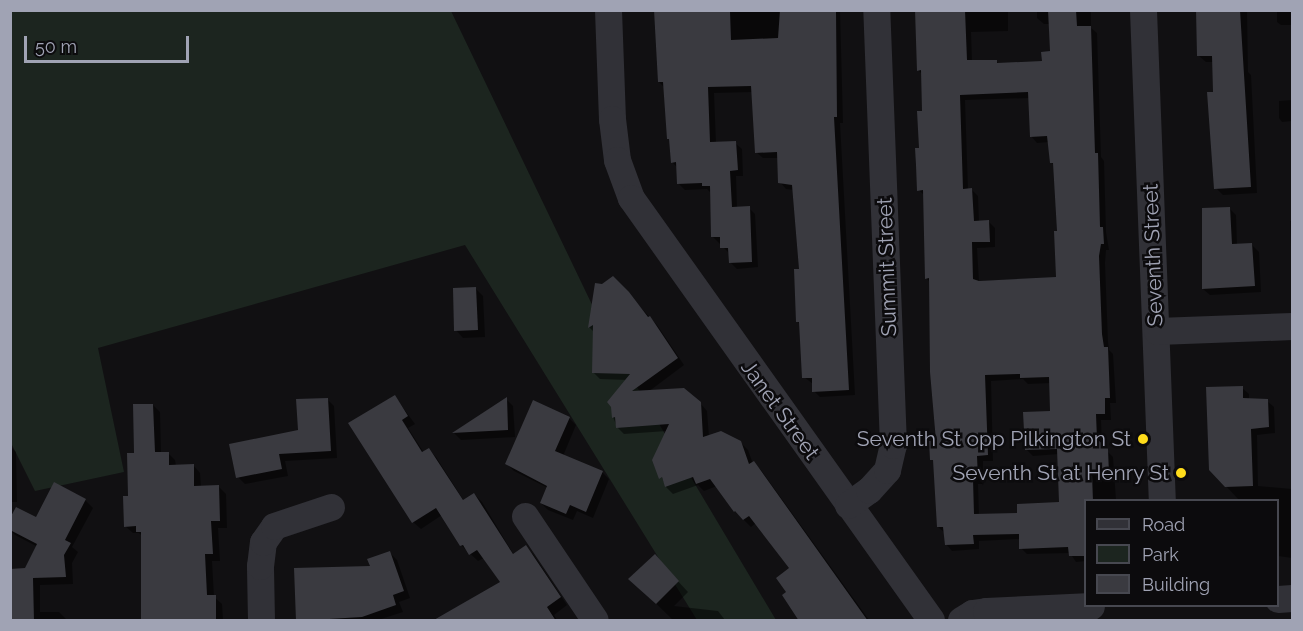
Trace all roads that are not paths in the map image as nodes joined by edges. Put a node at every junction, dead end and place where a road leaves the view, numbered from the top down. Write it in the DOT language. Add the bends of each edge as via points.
graph roads {
  1 [pos="608,10"];
  2 [pos="876,10"];
  3 [pos="1143,10"];
  4 [pos="1293,326"];
  5 [pos="1156,331"];
  6 [pos="1162,499"];
  7 [pos="848,505"];
  8 [pos="331,507"];
  9 [pos="525,516"];
  10 [pos="1084,606"];
  11 [pos="261,621"];
  12 [pos="595,621"];
  13 [pos="931,621"];
  14 [pos="961,621"];
  1 -- 7 [label="street, Janet Street" via="617,160 631,198"];
  2 -- 7 [label="street, Summit Street" via="893,445 887,470"];
  3 -- 5 [label="street, Seventh Street"];
  4 -- 5 [label="street"];
  5 -- 6 [label="street, Seventh Street"];
  7 -- 13 [label="street, Janet Street"];
  8 -- 11 [label="street" via="274,526 263,542"];
  9 -- 12 [label="street"];
  10 -- 14 [label="street" via="986,611 972,613"];
}
